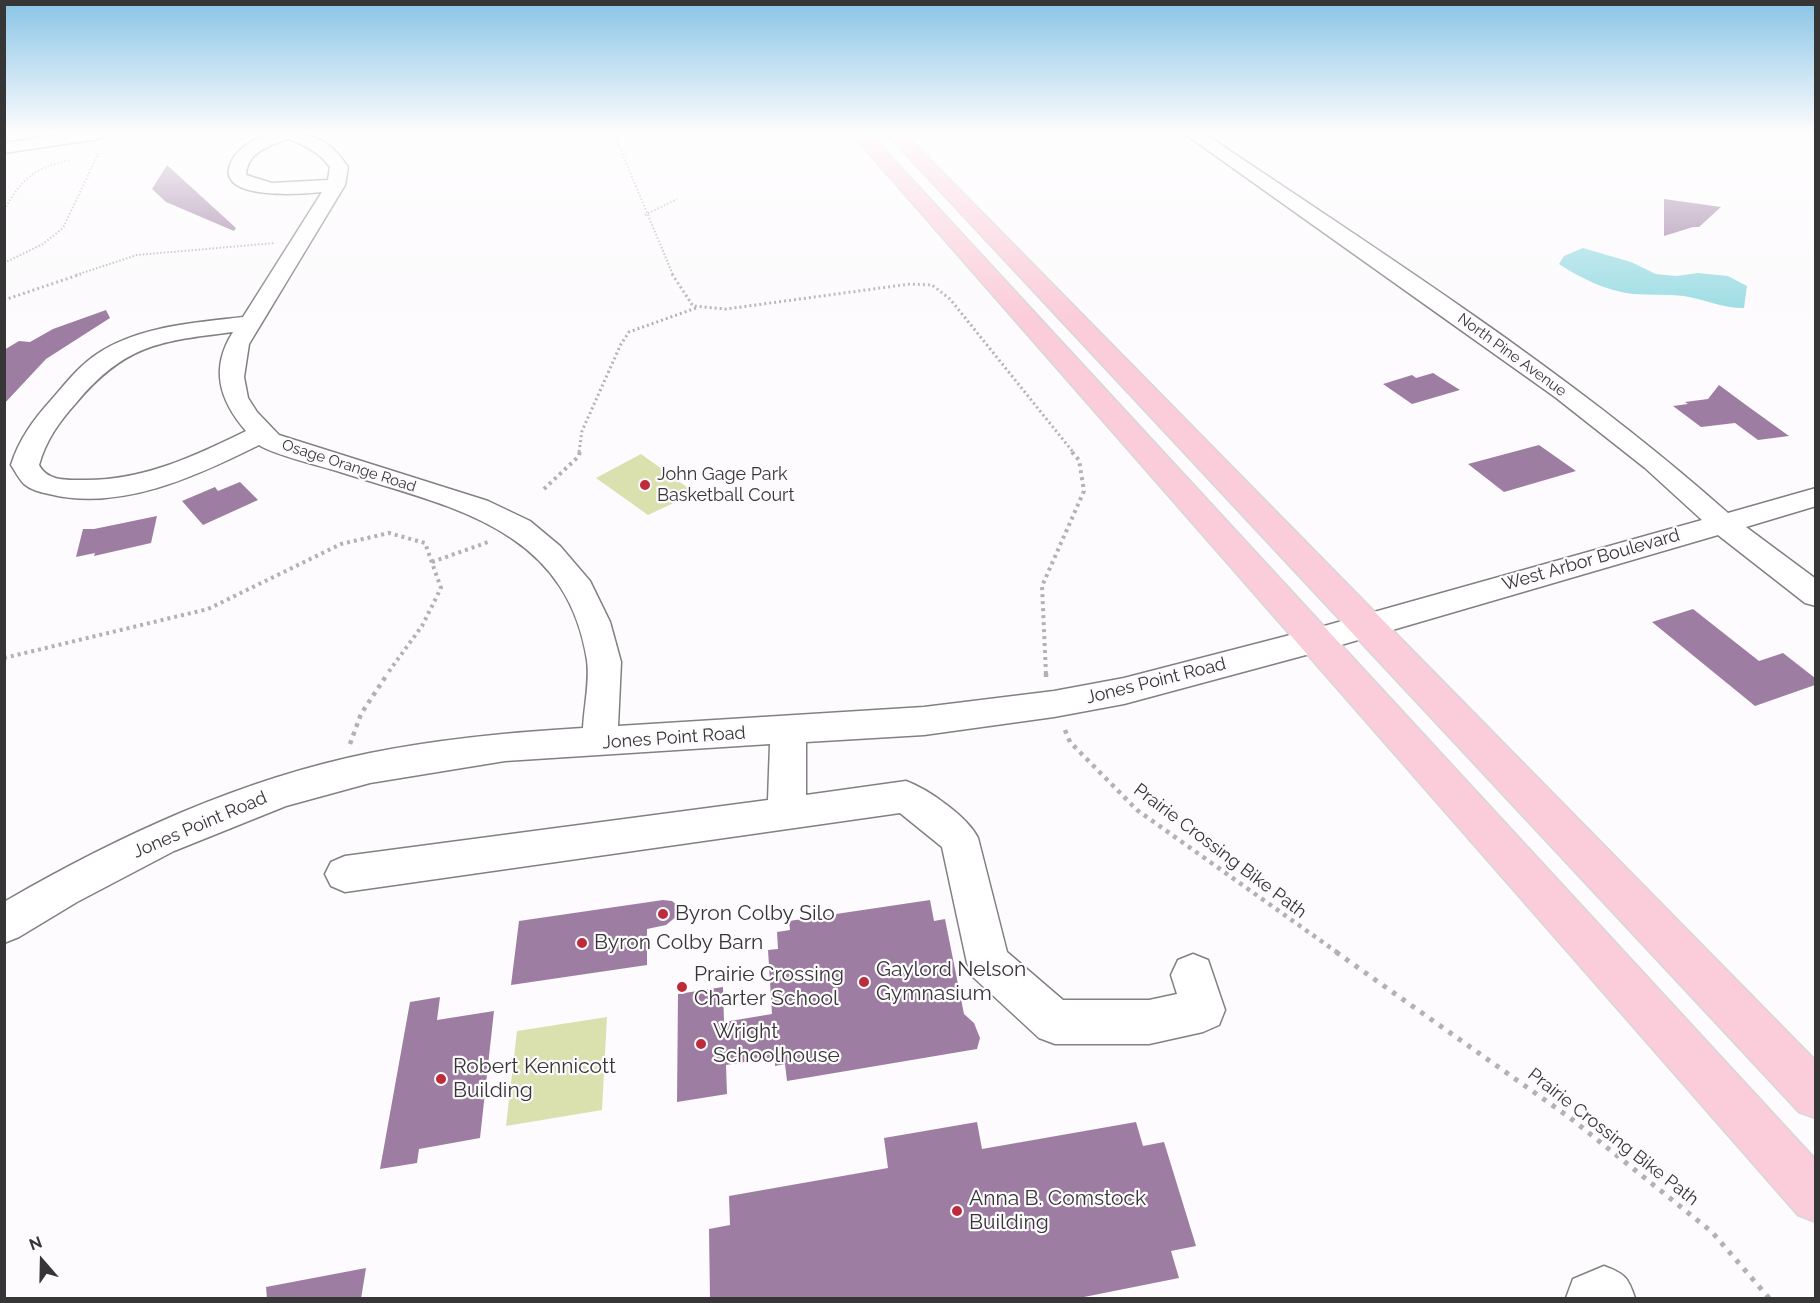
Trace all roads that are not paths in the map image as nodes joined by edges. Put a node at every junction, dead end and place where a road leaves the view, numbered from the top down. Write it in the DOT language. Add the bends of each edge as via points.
graph roads {
  1 [pos="330,195"];
  2 [pos="915,195"];
  3 [pos="954,195"];
  4 [pos="1282,195"];
  5 [pos="249,323"];
  6 [pos="262,433"];
  7 [pos="1815,497"];
  8 [pos="1722,523"];
  9 [pos="1815,595"];
  10 [pos="1368,625"];
  11 [pos="1317,640"];
  12 [pos="788,730"];
  13 [pos="600,742"];
  14 [pos="787,814"];
  15 [pos="345,874"];
  16 [pos="4,924"];
  17 [pos="1193,975"];
  18 [pos="1815,1095"];
  19 [pos="1815,1197"];
  1 -- 5 [label="street, Osage Orange Road"];
  2 -- 11 [label="main road"];
  3 -- 10 [label="main road"];
  4 -- 8 [label="street, North Pine Avenue" via="1564,392 1654,462"];
  5 -- 6 [label="street, Osage Orange Road" via="237,344 231,391"];
  5 -- 6 [label="street" via="157,337 112,355 90,371 51,416 31,442 25,465 35,480 54,488 117,488 157,479 210,459"];
  6 -- 13 [label="street, Osage Orange Road" via="270,441 478,507 520,528 549,553 579,589 594,622 604,662"];
  7 -- 8 [label="street, West Arbor Boulevard"];
  8 -- 9 [label="street, North Pine Avenue"];
  8 -- 10 [label="street, West Arbor Boulevard"];
  10 -- 11 [label="street, Jones Point Road"];
  10 -- 18 [label="main road"];
  11 -- 12 [label="street, Jones Point Road" via="1124,691 1054,704 924,721"];
  11 -- 19 [label="main road"];
  12 -- 13 [label="street, Jones Point Road"];
  12 -- 14 [label="street"];
  13 -- 16 [label="street, Jones Point Road" via="505,747 370,768 280,792 160,839"];
  14 -- 15 [label="street"];
  14 -- 17 [label="street" via="906,797 959,838 988,963 1055,1022 1149,1022 1203,1010"];
}
